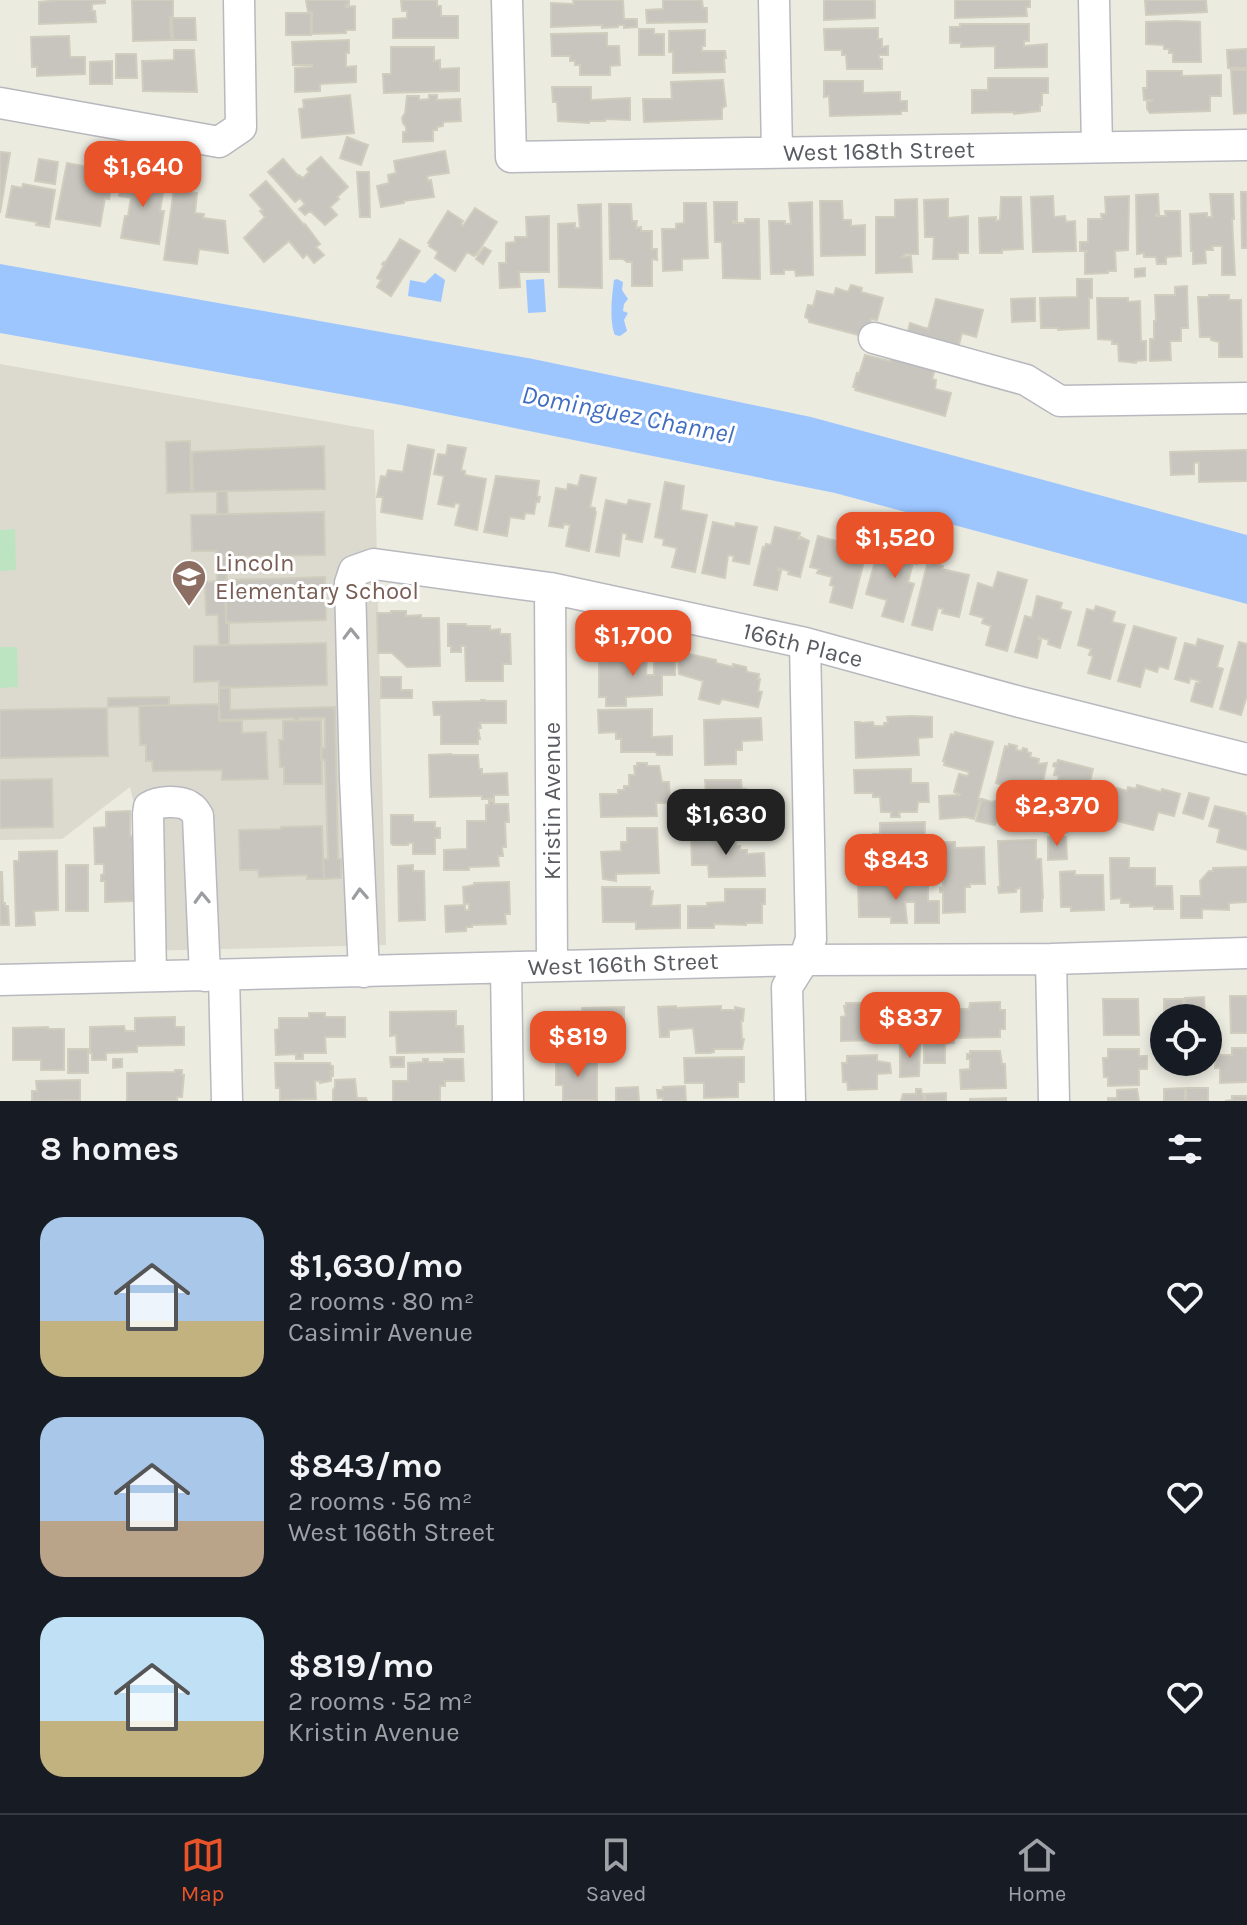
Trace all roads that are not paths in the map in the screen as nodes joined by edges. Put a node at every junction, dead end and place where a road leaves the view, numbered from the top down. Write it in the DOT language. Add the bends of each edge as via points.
graph roads {
  1 [pos="239,0"];
  2 [pos="507,0"];
  3 [pos="774,0"];
  4 [pos="1094,0"];
  5 [pos="0,103"];
  6 [pos="1247,145"];
  7 [pos="1097,147"];
  8 [pos="777,152"];
  9 [pos="874,338"];
  10 [pos="1247,398"];
  11 [pos="550,588"];
  12 [pos="805,643"];
  13 [pos="1247,759"];
  14 [pos="1247,953"];
  15 [pos="1051,959"];
  16 [pos="804,960"];
  17 [pos="552,965"];
  18 [pos="506,968"];
  19 [pos="364,972"];
  20 [pos="214,975"];
  21 [pos="151,976"];
  22 [pos="0,980"];
  23 [pos="227,1101"];
  24 [pos="508,1101"];
  25 [pos="790,1101"];
  26 [pos="1054,1101"];
  1 -- 5 [label="street" via="241,127 219,142"];
  2 -- 8 [label="street, West 168th Street" via="511,157"];
  3 -- 8 [label="street"];
  4 -- 7 [label="street"];
  6 -- 7 [label="street, West 168th Street"];
  7 -- 8 [label="street, West 168th Street"];
  9 -- 10 [label="street" via="1026,380 1060,401"];
  11 -- 12 [label="street, 166th Place"];
  11 -- 17 [label="street, Kristin Avenue"];
  19 -- 11 [label="street, 166th Place, one-way" via="351,661 354,571 374,564"];
  12 -- 13 [label="street, 166th Place"];
  12 -- 16 [label="street" via="811,939"];
  14 -- 15 [label="street, West 166th Street"];
  15 -- 16 [label="street, West 166th Street"];
  15 -- 26 [label="street"];
  16 -- 17 [label="street, West 166th Street"];
  16 -- 25 [label="street" via="787,987"];
  17 -- 18 [label="street, West 166th Street"];
  18 -- 19 [label="street, West 166th Street"];
  18 -- 24 [label="street"];
  19 -- 20 [label="street, West 166th Street"];
  20 -- 21 [label="street, West 166th Street"];
  20 -- 21 [label="street, one-way" via="198,816 183,803 155,803 148,814"];
  20 -- 23 [label="street"];
  21 -- 22 [label="street, West 166th Street"];
}
